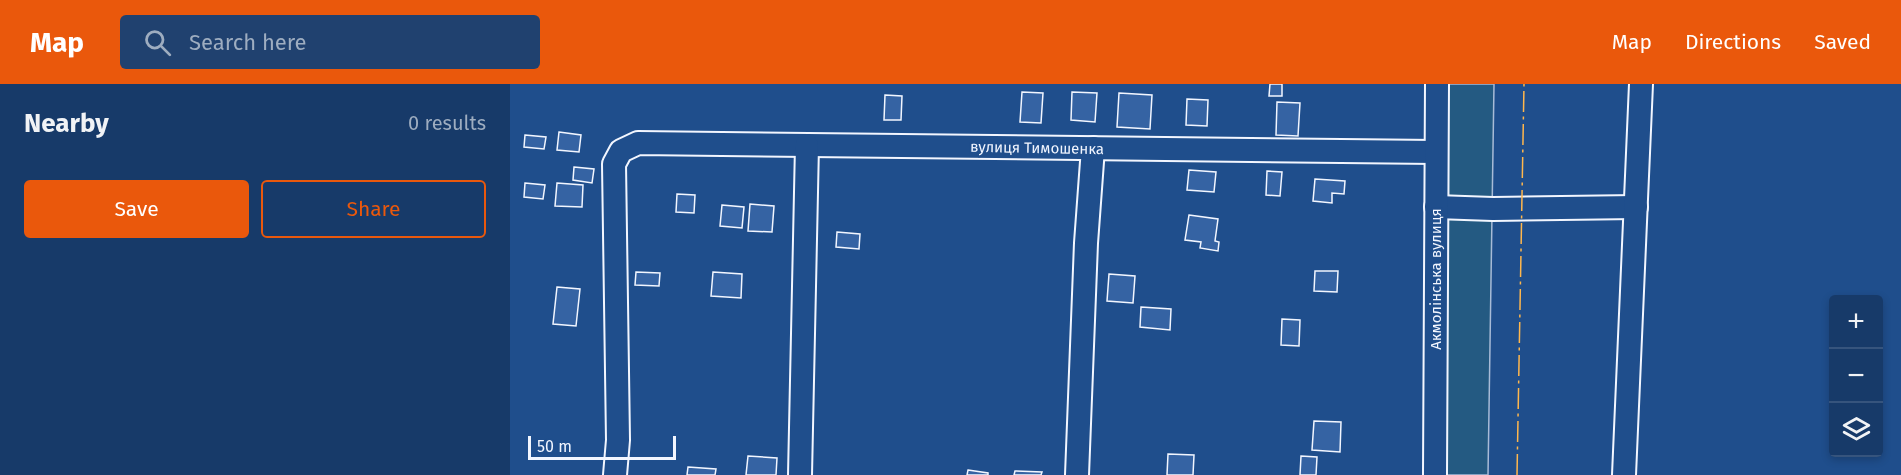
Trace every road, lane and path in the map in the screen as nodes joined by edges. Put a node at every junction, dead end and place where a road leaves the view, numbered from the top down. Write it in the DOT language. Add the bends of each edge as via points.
graph roads {
  1 [pos="1437,84"];
  2 [pos="1641,84"];
  3 [pos="807,145"];
  4 [pos="1093,148"];
  5 [pos="1437,152"];
  6 [pos="1436,207"];
  7 [pos="1636,207"];
  8 [pos="615,475"];
  9 [pos="800,475"];
  10 [pos="1077,475"];
  11 [pos="1435,475"];
  12 [pos="1624,475"];
  1 -- 5 [label="street, Акмолінська вулиця"];
  2 -- 7 [label="street"];
  3 -- 4 [label="street, вулиця Тимошенка"];
  3 -- 8 [label="street, вулиця Тимошенка" via="638,143 621,151 614,164 618,440"];
  3 -- 9 [label="street"];
  4 -- 5 [label="street, вулиця Тимошенка"];
  4 -- 10 [label="street"];
  5 -- 6 [label="street, Акмолінська вулиця"];
  6 -- 7 [label="street"];
  6 -- 11 [label="street, Акмолінська вулиця"];
  7 -- 12 [label="street"];
}
